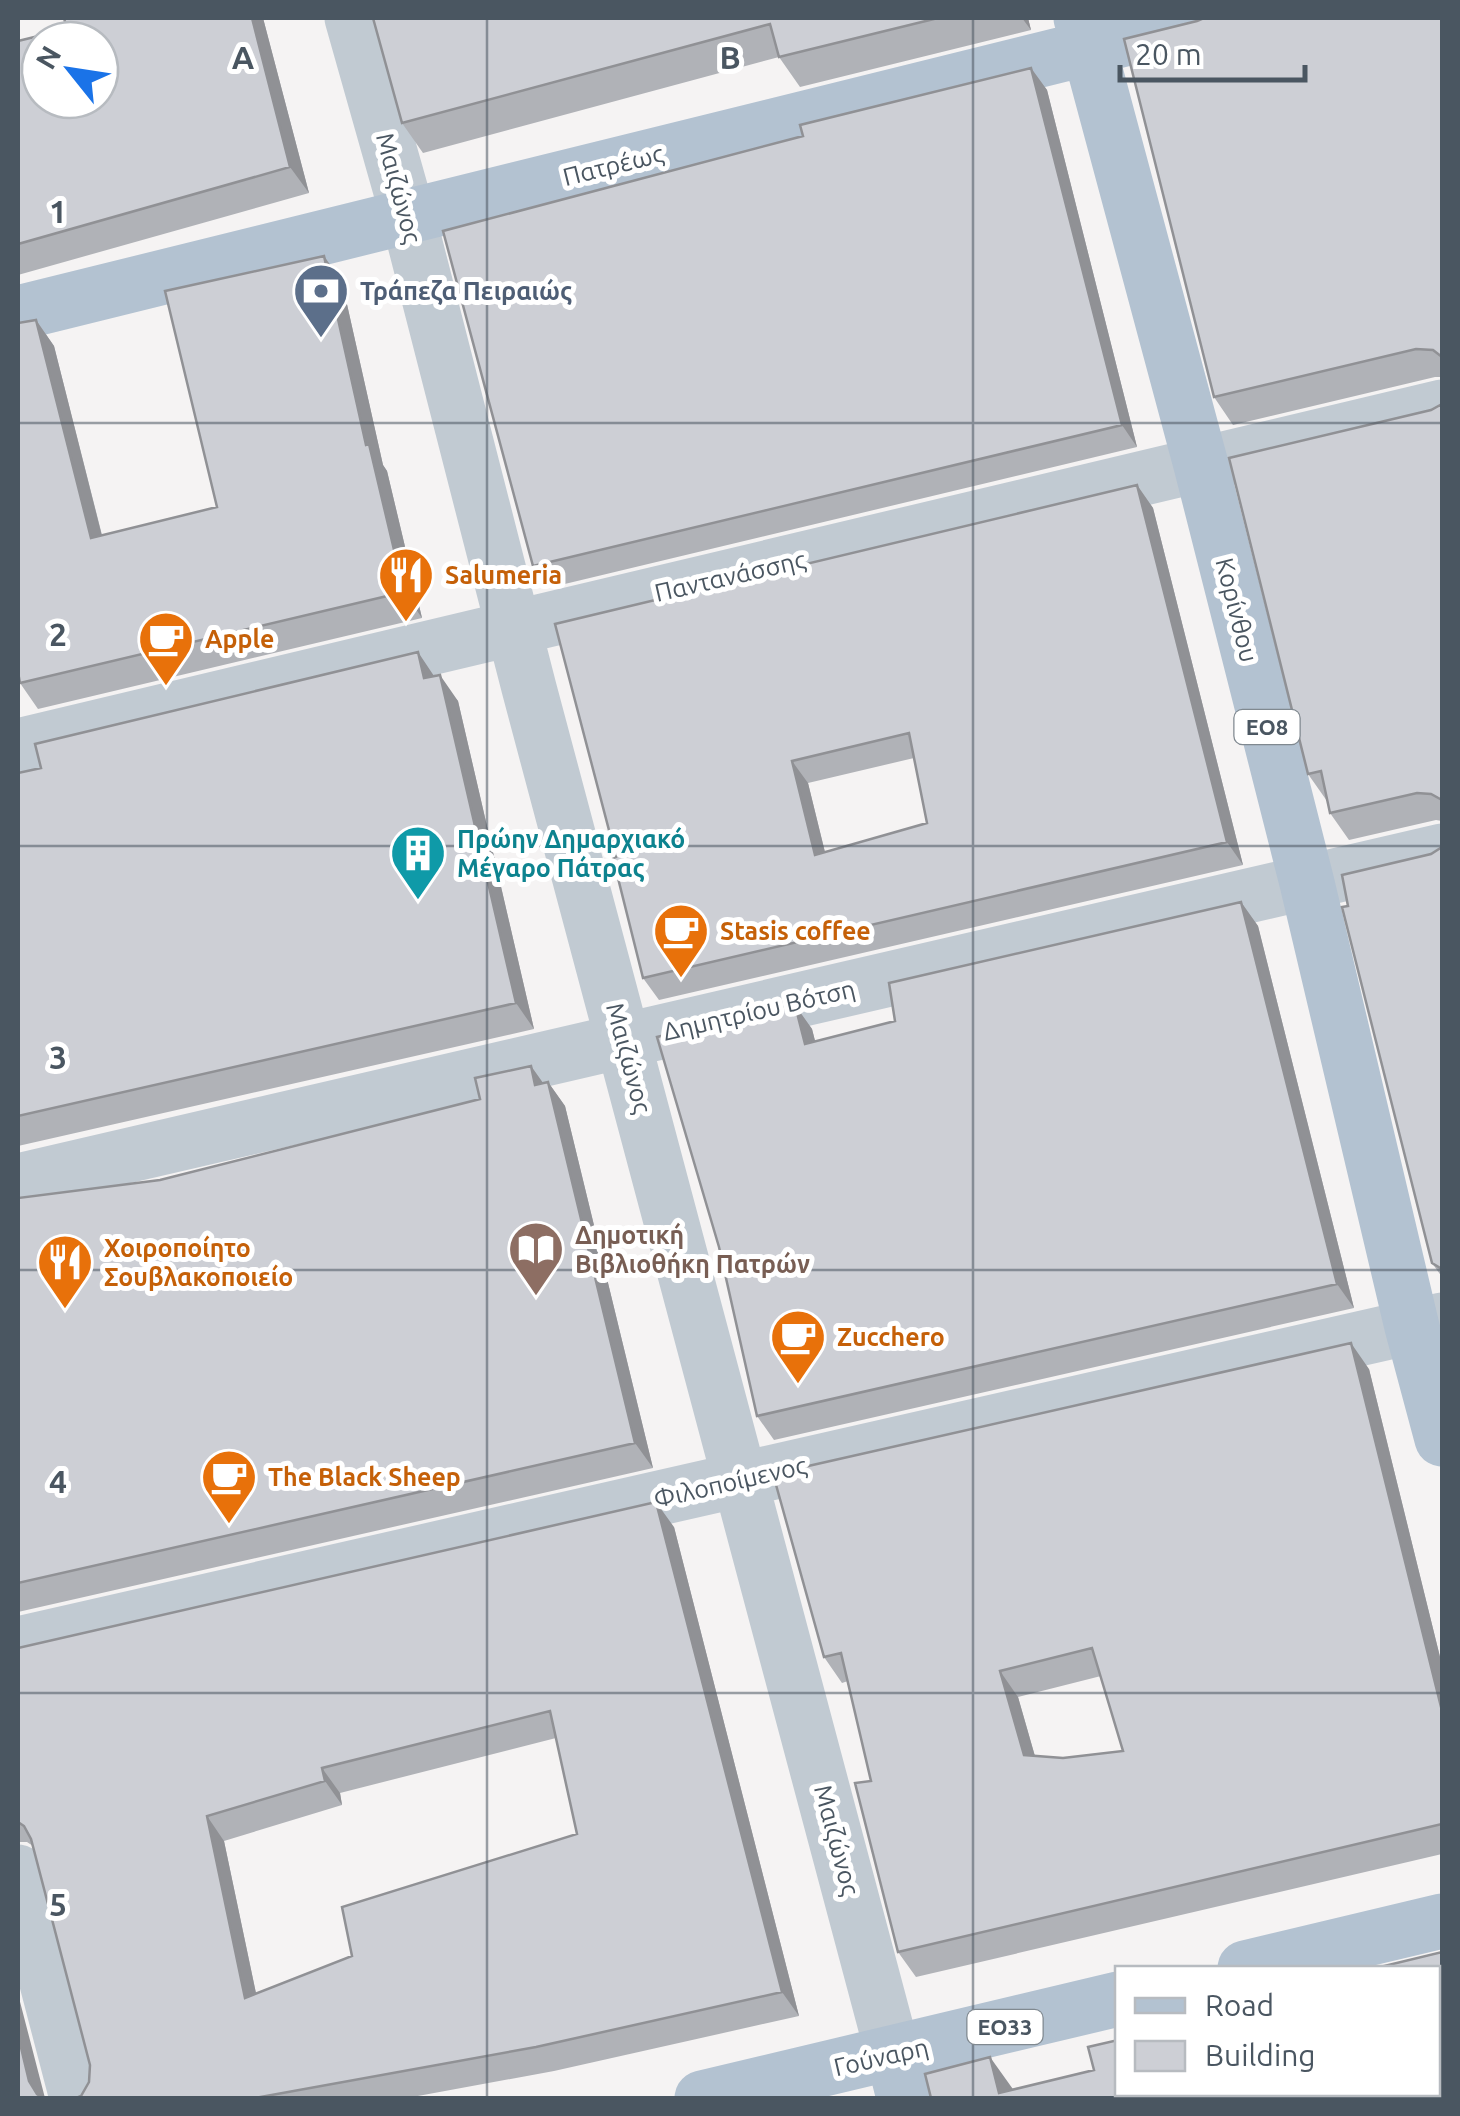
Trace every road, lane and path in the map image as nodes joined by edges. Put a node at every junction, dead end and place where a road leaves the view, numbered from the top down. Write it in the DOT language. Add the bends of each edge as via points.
graph roads {
  1 [pos="352,18"];
  2 [pos="1209,18"];
  3 [pos="1085,32"];
  4 [pos="408,216"];
  5 [pos="18,313"];
  6 [pos="1442,407"];
  7 [pos="1200,465"];
  8 [pos="514,628"];
  9 [pos="18,746"];
  10 [pos="1442,851"];
  11 [pos="1306,883"];
  12 [pos="625,1041"];
  13 [pos="18,1182"];
  14 [pos="1427,1323"];
  15 [pos="1442,1438"];
  16 [pos="742,1479"];
  17 [pos="18,1644"];
  18 [pos="18,1872"];
  19 [pos="1442,1921"];
  20 [pos="1253,1966"];
  21 [pos="1115,2001"];
  22 [pos="898,2076"];
  23 [pos="77,2098"];
  24 [pos="702,2098"];
  1 -- 4 [label="street, Μαιζώνος"];
  2 -- 3 [label="main road, Πατρέως"];
  3 -- 4 [label="main road, Πατρέως"];
  3 -- 7 [label="main road, Κορίνθου / ΕΟ8"];
  4 -- 5 [label="main road, Πατρέως"];
  4 -- 8 [label="street, Μαιζώνος"];
  6 -- 7 [label="street, Παντανάσσης"];
  7 -- 8 [label="street, Παντανάσσης"];
  7 -- 11 [label="main road, Κορίνθου / ΕΟ8"];
  8 -- 9 [label="street, Παντανάσσης"];
  8 -- 12 [label="street, Μαιζώνος"];
  10 -- 11 [label="street, Δημητρίου Βότση"];
  11 -- 12 [label="street, Δημητρίου Βότση"];
  11 -- 14 [label="main road, Κορίνθου / ΕΟ8"];
  12 -- 13 [label="street, Δημητρίου Βότση"];
  12 -- 16 [label="street, Μαιζώνος"];
  14 -- 15 [label="main road, Κορίνθου / ΕΟ8"];
  14 -- 16 [label="street, Φιλοποίμενος"];
  16 -- 17 [label="street, Φιλοποίμενος"];
  16 -- 22 [label="street, Μαιζώνος"];
  18 -- 23 [label="street"];
  19 -- 20 [label="main road"];
  21 -- 22 [label="main road, Γούναρη / ΕΟ33"];
  22 -- 24 [label="main road, Γούναρη / ΕΟ33"];
}
